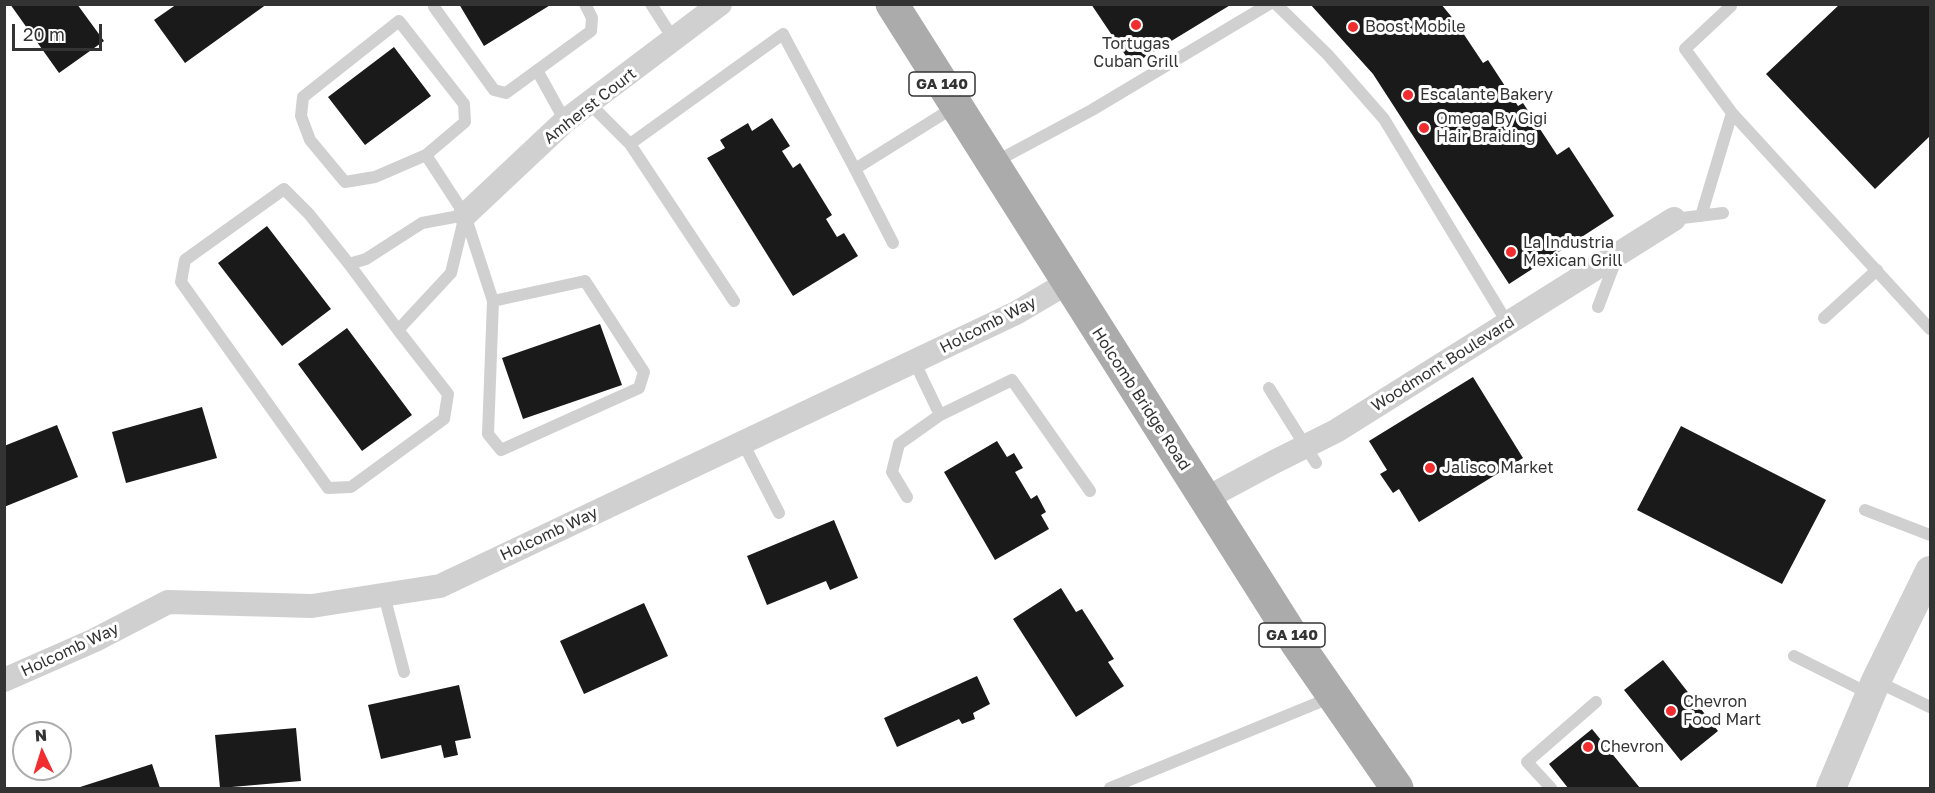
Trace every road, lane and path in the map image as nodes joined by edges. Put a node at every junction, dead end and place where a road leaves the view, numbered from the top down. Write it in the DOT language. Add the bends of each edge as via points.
graph roads {
  1 [pos="434,4"];
  2 [pos="585,4"];
  3 [pos="651,4"];
  4 [pos="720,4"];
  5 [pos="892,4"];
  6 [pos="1269,4"];
  7 [pos="1276,4"];
  8 [pos="1731,6"];
  9 [pos="674,40"];
  10 [pos="538,72"];
  11 [pos="589,103"];
  12 [pos="956,106"];
  13 [pos="1732,113"];
  14 [pos="565,120"];
  15 [pos="630,144"];
  16 [pos="426,155"];
  17 [pos="992,164"];
  18 [pos="855,169"];
  19 [pos="1723,213"];
  20 [pos="465,215"];
  21 [pos="1701,216"];
  22 [pos="1674,219"];
  23 [pos="893,243"];
  24 [pos="1618,254"];
  25 [pos="348,264"];
  26 [pos="1876,270"];
  27 [pos="1067,283"];
  28 [pos="493,301"];
  29 [pos="734,302"];
  30 [pos="1598,306"];
  31 [pos="1824,318"];
  32 [pos="1508,324"];
  33 [pos="1930,329"];
  34 [pos="398,330"];
  35 [pos="914,361"];
  36 [pos="1269,388"];
  37 [pos="940,415"];
  38 [pos="743,443"];
  39 [pos="1311,455"];
  40 [pos="1090,491"];
  41 [pos="907,497"];
  42 [pos="1206,499"];
  43 [pos="1865,510"];
  44 [pos="779,513"];
  45 [pos="1930,535"];
  46 [pos="1930,571"];
  47 [pos="384,595"];
  48 [pos="1794,656"];
  49 [pos="404,672"];
  50 [pos="4,681"];
  51 [pos="1873,688"];
  52 [pos="1333,696"];
  53 [pos="1596,702"];
  54 [pos="1930,707"];
  55 [pos="1110,789"];
  56 [pos="1397,789"];
  57 [pos="1551,789"];
  58 [pos="1831,789"];
  1 -- 10 [label="lane" via="494,90 507,93"];
  2 -- 10 [label="lane" via="592,18 591,31"];
  3 -- 9 [label="lane"];
  4 -- 9 [label="street, Amherst Court"];
  5 -- 12 [label="main road, Holcomb Bridge Road / GA 140"];
  6 -- 17 [label="lane" via="1092,110"];
  7 -- 32 [label="lane" via="1384,119"];
  8 -- 13 [label="lane" via="1685,49"];
  9 -- 11 [label="street, Amherst Court"];
  10 -- 14 [label="lane"];
  11 -- 14 [label="street, Amherst Court"];
  11 -- 15 [label="lane"];
  12 -- 17 [label="main road, Holcomb Bridge Road / GA 140"];
  12 -- 18 [label="lane"];
  13 -- 21 [label="lane"];
  13 -- 26 [label="lane"];
  14 -- 20 [label="street, Amherst Court"];
  15 -- 18 [label="lane" via="783,34"];
  15 -- 29 [label="lane"];
  16 -- 16 [label="lane" via="465,122 464,104 399,21 303,97 301,116 310,140 345,182 375,177"];
  16 -- 20 [label="lane"];
  17 -- 27 [label="main road, Holcomb Bridge Road / GA 140"];
  18 -- 23 [label="lane"];
  19 -- 21 [label="lane"];
  20 -- 25 [label="lane" via="422,223 366,259"];
  20 -- 28 [label="lane"];
  20 -- 34 [label="lane" via="451,273"];
  21 -- 22 [label="lane"];
  22 -- 24 [label="street, Woodmont Boulevard"];
  24 -- 30 [label="lane"];
  24 -- 32 [label="street, Woodmont Boulevard"];
  25 -- 34 [label="lane"];
  25 -- 34 [label="lane" via="284,189 185,260 181,282 328,488 351,487 444,419 448,394"];
  26 -- 31 [label="lane"];
  26 -- 33 [label="lane"];
  27 -- 35 [label="street, Holcomb Way" via="1016,313"];
  27 -- 42 [label="main road, Holcomb Bridge Road / GA 140"];
  28 -- 28 [label="lane" via="585,281 644,372 639,388 501,450 488,435"];
  32 -- 39 [label="street, Woodmont Boulevard" via="1336,431"];
  35 -- 37 [label="lane"];
  35 -- 38 [label="street, Holcomb Way"];
  36 -- 39 [label="lane"];
  37 -- 40 [label="lane" via="1012,380"];
  37 -- 41 [label="lane" via="899,444 892,472"];
  38 -- 44 [label="lane"];
  38 -- 47 [label="street, Holcomb Way" via="440,586"];
  39 -- 42 [label="street, Woodmont Boulevard"];
  42 -- 52 [label="main road, Holcomb Bridge Road / GA 140"];
  43 -- 45 [label="lane"];
  46 -- 51 [label="street"];
  47 -- 49 [label="lane"];
  47 -- 50 [label="street, Holcomb Way" via="312,606 168,602"];
  48 -- 51 [label="lane"];
  51 -- 54 [label="lane"];
  51 -- 58 [label="street"];
  52 -- 55 [label="lane"];
  52 -- 56 [label="main road, Holcomb Bridge Road / GA 140"];
  53 -- 57 [label="lane" via="1527,762"];
}
